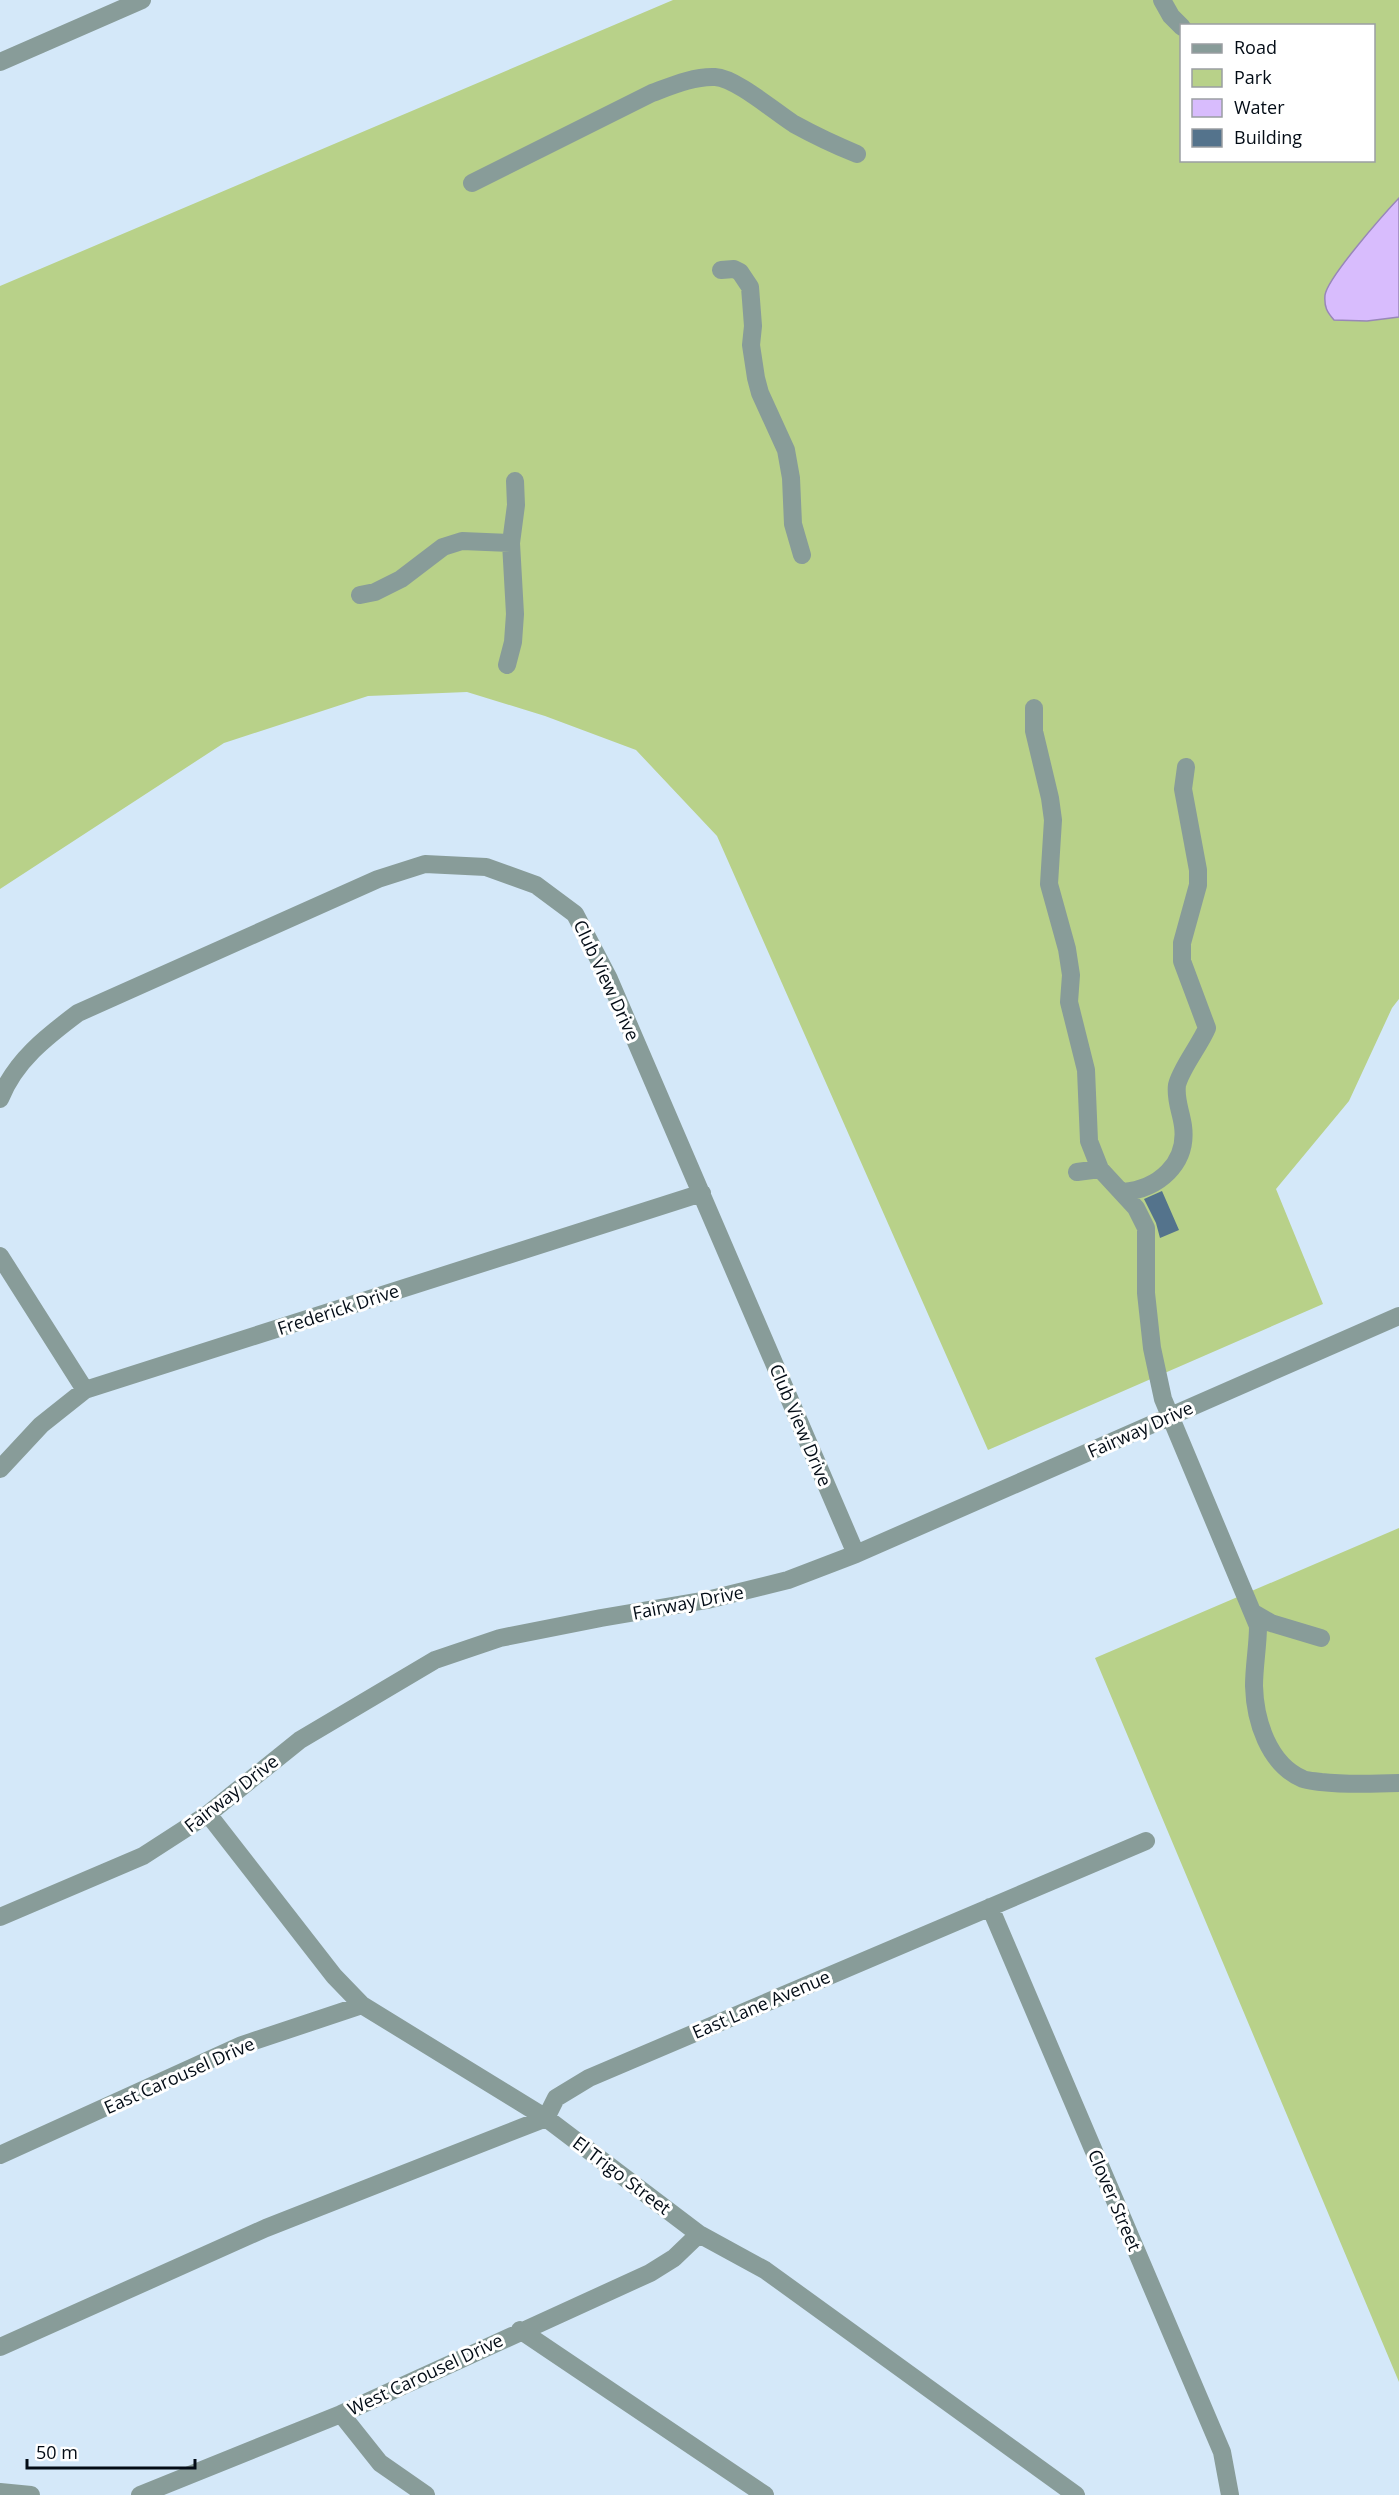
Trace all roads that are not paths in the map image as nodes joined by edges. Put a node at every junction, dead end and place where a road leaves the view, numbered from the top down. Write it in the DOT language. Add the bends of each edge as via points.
graph roads {
  1 [pos="142,0"];
  2 [pos="1162,0"];
  3 [pos="1180,25"];
  4 [pos="0,62"];
  5 [pos="857,153"];
  6 [pos="472,183"];
  7 [pos="721,270"];
  8 [pos="515,481"];
  9 [pos="511,543"];
  10 [pos="802,555"];
  11 [pos="360,594"];
  12 [pos="507,665"];
  13 [pos="1034,708"];
  14 [pos="1186,767"];
  15 [pos="0,1100"];
  16 [pos="1100,1169"];
  17 [pos="1077,1172"];
  18 [pos="1123,1192"];
  19 [pos="702,1193"];
  20 [pos="0,1256"];
  21 [pos="1399,1316"];
  22 [pos="85,1390"];
  23 [pos="1170,1416"];
  24 [pos="0,1469"];
  25 [pos="856,1554"];
  26 [pos="1252,1612"];
  27 [pos="1321,1638"];
  28 [pos="1399,1783"];
  29 [pos="208,1814"];
  30 [pos="1146,1841"];
  31 [pos="990,1907"];
  32 [pos="0,1917"];
  33 [pos="362,2005"];
  34 [pos="546,2118"];
  35 [pos="0,2155"];
  36 [pos="699,2234"];
  37 [pos="520,2330"];
  38 [pos="0,2347"];
  39 [pos="340,2414"];
  40 [pos="0,2492"];
  41 [pos="31,2495"];
  42 [pos="140,2495"];
  43 [pos="426,2495"];
  44 [pos="765,2495"];
  45 [pos="1076,2495"];
  46 [pos="1230,2495"];
  1 -- 4 [label="street"];
  2 -- 3 [label="street"];
  5 -- 6 [label="street" via="822,139 715,77 652,93"];
  7 -- 10 [label="street" via="740,272 750,287 756,378 786,450 793,524"];
  8 -- 9 [label="street"];
  9 -- 11 [label="street" via="462,541 443,547 401,579 375,592"];
  9 -- 12 [label="street" via="515,614"];
  13 -- 16 [label="street" via="1034,731 1053,820 1049,884 1067,950 1071,975 1069,1002 1086,1070 1089,1141"];
  14 -- 18 [label="street" via="1183,789 1198,885 1182,943 1182,961 1216,1024 1178,1081 1175,1098 1184,1144 1175,1161 1155,1184"];
  15 -- 19 [label="street, Club View Drive" via="7,1081 36,1045 78,1013 378,879 425,864 486,867 536,885 576,914 609,979"];
  16 -- 17 [label="street"];
  16 -- 18 [label="street"];
  18 -- 23 [label="street" via="1146,1228 1146,1293 1152,1348 1162,1399"];
  19 -- 22 [label="street, Frederick Drive"];
  19 -- 25 [label="street, Club View Drive"];
  20 -- 22 [label="street"];
  21 -- 23 [label="street, Fairway Drive"];
  22 -- 24 [label="street, Frederick Drive" via="41,1425"];
  23 -- 25 [label="street, Fairway Drive"];
  23 -- 26 [label="street"];
  25 -- 29 [label="street, Fairway Drive" via="788,1580 707,1600 500,1638 435,1660 300,1740"];
  26 -- 27 [label="street" via="1271,1623"];
  26 -- 28 [label="street" via="1258,1626 1254,1685 1258,1717 1266,1743 1281,1763 1303,1779 1347,1785"];
  29 -- 32 [label="street, Fairway Drive" via="143,1856"];
  29 -- 33 [label="street, El Trigo Street" via="334,1976"];
  30 -- 31 [label="street, East Lane Avenue"];
  31 -- 34 [label="street, East Lane Avenue" via="589,2078 556,2098"];
  31 -- 46 [label="street, Clover Street" via="1222,2452"];
  33 -- 34 [label="street, El Trigo Street"];
  33 -- 35 [label="street, East Carousel Drive" via="242,2045"];
  34 -- 36 [label="street, El Trigo Street"];
  34 -- 38 [label="street" via="266,2228"];
  36 -- 37 [label="street, West Carousel Drive" via="674,2258 650,2273"];
  36 -- 45 [label="street, El Trigo Street" via="765,2270"];
  37 -- 39 [label="street, West Carousel Drive"];
  37 -- 44 [label="street"];
  39 -- 42 [label="street, West Carousel Drive"];
  39 -- 43 [label="street" via="380,2463"];
  40 -- 41 [label="street"];
}
